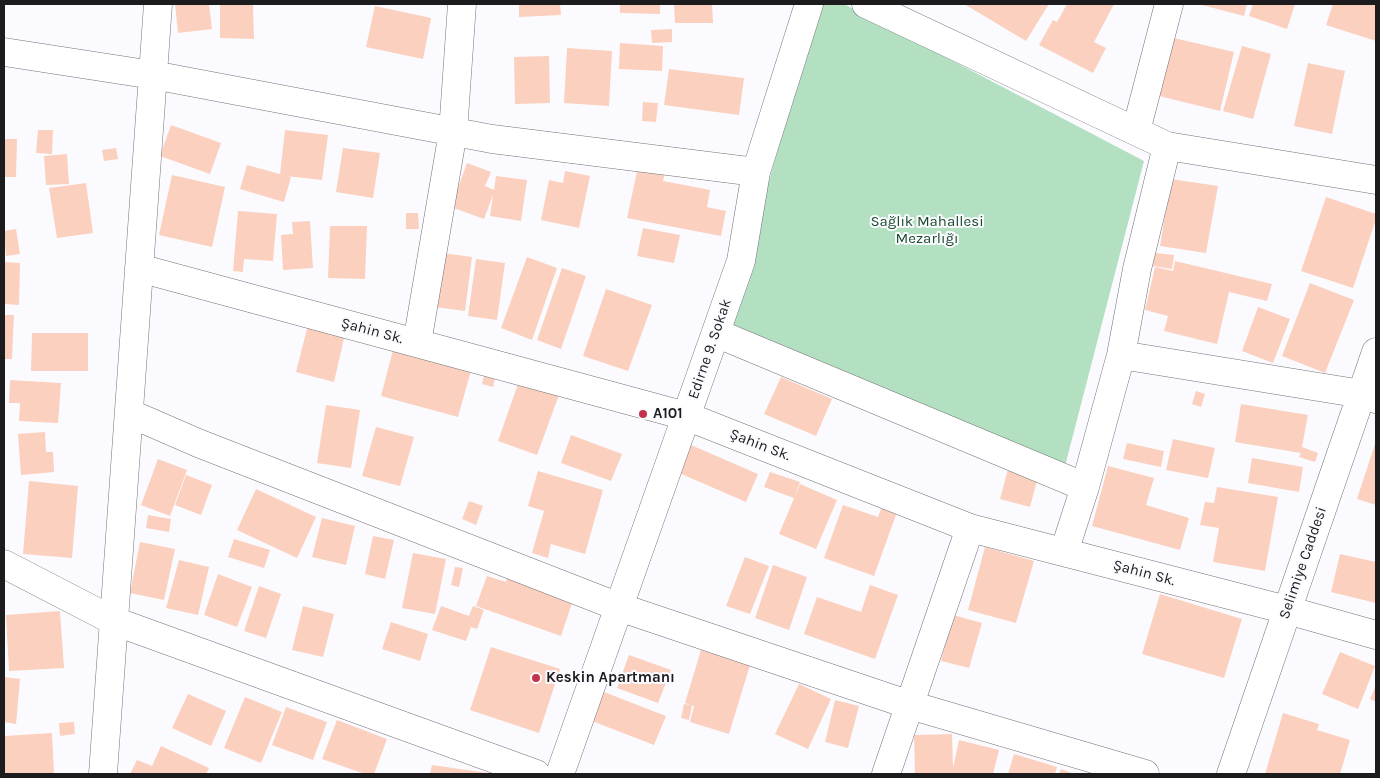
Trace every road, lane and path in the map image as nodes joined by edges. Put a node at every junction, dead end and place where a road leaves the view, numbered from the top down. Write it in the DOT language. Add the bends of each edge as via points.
graph roads {
  1 [pos="158,4"];
  2 [pos="462,4"];
  3 [pos="809,4"];
  4 [pos="866,4"];
  5 [pos="1169,4"];
  6 [pos="4,52"];
  7 [pos="153,75"];
  8 [pos="1136,131"];
  9 [pos="453,132"];
  10 [pos="1167,146"];
  11 [pos="756,172"];
  12 [pos="1376,180"];
  13 [pos="139,268"];
  14 [pos="716,333"];
  15 [pos="417,343"];
  16 [pos="1376,352"];
  17 [pos="1121,355"];
  18 [pos="1369,397"];
  19 [pos="129,413"];
  20 [pos="686,416"];
  21 [pos="1085,487"];
  22 [pos="970,528"];
  23 [pos="1064,552"];
  24 [pos="4,564"];
  25 [pos="619,608"];
  26 [pos="1287,610"];
  27 [pos="114,621"];
  28 [pos="1376,635"];
  29 [pos="910,705"];
  30 [pos="103,774"];
  31 [pos="536,774"];
  32 [pos="560,774"];
  33 [pos="886,774"];
  34 [pos="1145,774"];
  35 [pos="1230,774"];
  1 -- 7 [label="street"];
  2 -- 9 [label="street"];
  3 -- 11 [label="street, Edirne 9. Sokak"];
  4 -- 8 [label="street"];
  5 -- 8 [label="street"];
  6 -- 7 [label="street"];
  7 -- 9 [label="street"];
  7 -- 13 [label="street"];
  8 -- 10 [label="street"];
  9 -- 11 [label="street"];
  9 -- 15 [label="street"];
  10 -- 12 [label="street"];
  10 -- 17 [label="street" via="1137,270"];
  11 -- 14 [label="street, Edirne 9. Sokak" via="741,262"];
  13 -- 15 [label="street, Şahin Sk."];
  13 -- 19 [label="street"];
  14 -- 20 [label="street, Edirne 9. Sokak"];
  14 -- 21 [label="street"];
  15 -- 20 [label="street, Şahin Sk."];
  16 -- 18 [label="street, Selimiye Caddesi"];
  17 -- 18 [label="street"];
  17 -- 21 [label="street"];
  18 -- 26 [label="street, Selimiye Caddesi"];
  19 -- 25 [label="street"];
  19 -- 27 [label="street"];
  20 -- 22 [label="street, Şahin Sk."];
  20 -- 25 [label="street, Edirne 9. Sokak"];
  21 -- 23 [label="street"];
  22 -- 23 [label="street, Şahin Sk."];
  22 -- 29 [label="street"];
  23 -- 26 [label="street, Şahin Sk."];
  24 -- 27 [label="street"];
  25 -- 29 [label="street"];
  25 -- 32 [label="street, Edirne 9. Sokak"];
  26 -- 28 [label="street, Şahin Sk."];
  26 -- 35 [label="street, Selimiye Caddesi"];
  27 -- 30 [label="street"];
  27 -- 31 [label="street"];
  29 -- 33 [label="street"];
  29 -- 34 [label="street"];
}
